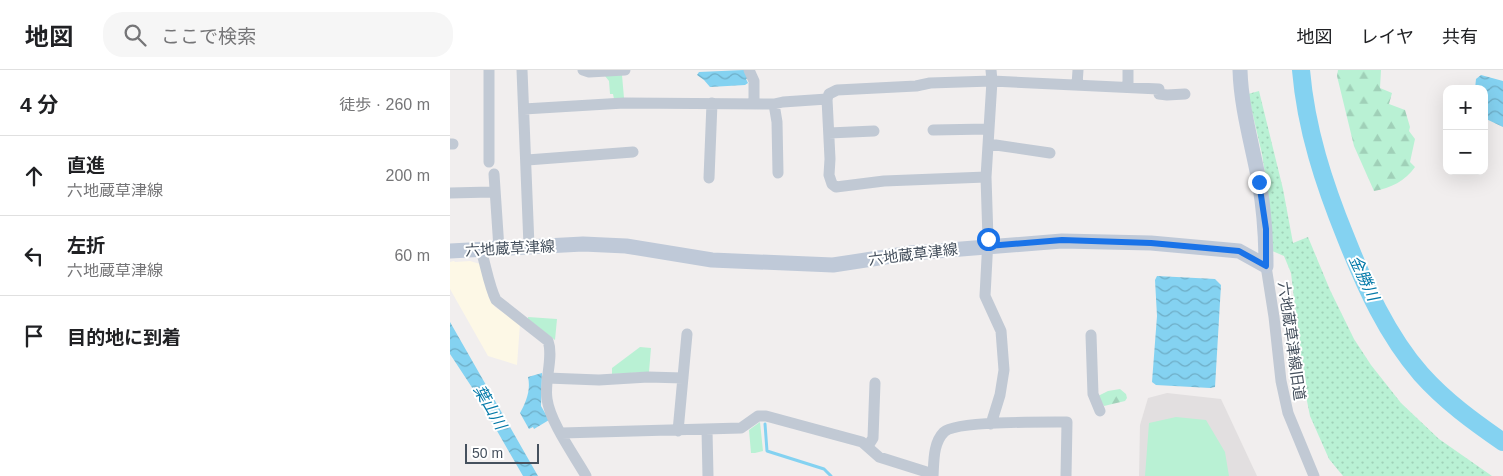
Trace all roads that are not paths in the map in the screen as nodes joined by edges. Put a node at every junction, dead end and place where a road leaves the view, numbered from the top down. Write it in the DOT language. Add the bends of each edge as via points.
graph roads {
  1 [pos="490,70"];
  2 [pos="522,70"];
  3 [pos="583,70"];
  4 [pos="625,70"];
  5 [pos="750,70"];
  6 [pos="1078,70"];
  7 [pos="1128,70"];
  8 [pos="1240,70"];
  9 [pos="992,75"];
  10 [pos="1077,85"];
  11 [pos="1128,87"];
  12 [pos="1185,94"];
  13 [pos="826,99"];
  14 [pos="712,103"];
  15 [pos="754,103"];
  16 [pos="774,104"];
  17 [pos="524,109"];
  18 [pos="988,129"];
  19 [pos="933,130"];
  20 [pos="874,131"];
  21 [pos="829,133"];
  22 [pos="988,144"];
  23 [pos="633,152"];
  24 [pos="1050,153"];
  25 [pos="526,160"];
  26 [pos="490,162"];
  27 [pos="778,173"];
  28 [pos="494,174"];
  29 [pos="986,177"];
  30 [pos="709,178"];
  31 [pos="491,192"];
  32 [pos="450,193"];
  33 [pos="529,246"];
  34 [pos="988,246"];
  35 [pos="499,249"];
  36 [pos="481,250"];
  37 [pos="450,251"];
  38 [pos="1266,266"];
  39 [pos="687,334"];
  40 [pos="1091,335"];
  41 [pos="546,378"];
  42 [pos="683,378"];
  43 [pos="875,383"];
  44 [pos="1100,411"];
  45 [pos="991,424"];
  46 [pos="678,430"];
  47 [pos="707,430"];
  48 [pos="562,434"];
  49 [pos="868,446"];
  50 [pos="933,475"];
  51 [pos="586,476"];
  52 [pos="708,476"];
  53 [pos="1066,476"];
  54 [pos="1314,476"];
  1 -- 26 [label="street"];
  2 -- 17 [label="street"];
  3 -- 4 [label="street"];
  5 -- 15 [label="street" via="754,81"];
  6 -- 10 [label="street"];
  7 -- 11 [label="street"];
  8 -- 38 [label="main road" via="1266,229"];
  9 -- 10 [label="street"];
  9 -- 13 [label="street" via="916,86 837,90"];
  9 -- 18 [label="street"];
  10 -- 11 [label="street"];
  11 -- 12 [label="street" via="1167,95"];
  13 -- 16 [label="street"];
  13 -- 21 [label="street"];
  14 -- 15 [label="street"];
  14 -- 17 [label="street" via="624,103"];
  14 -- 30 [label="street"];
  15 -- 16 [label="street"];
  16 -- 27 [label="street"];
  17 -- 25 [label="street"];
  18 -- 19 [label="street"];
  18 -- 22 [label="street"];
  20 -- 21 [label="street"];
  21 -- 29 [label="street" via="829,175 836,187 884,181"];
  22 -- 24 [label="street"];
  22 -- 29 [label="street"];
  23 -- 25 [label="street"];
  25 -- 33 [label="street"];
  28 -- 35 [label="street"];
  29 -- 34 [label="street"];
  31 -- 32 [label="street"];
  33 -- 34 [label="main road, 六地蔵草津線" via="626,246 712,260 832,265"];
  33 -- 35 [label="main road, 六地蔵草津線"];
  34 -- 38 [label="main road, 六地蔵草津線" via="1062,240 1151,243 1239,251"];
  34 -- 45 [label="street" via="985,296 1001,331 1004,370"];
  35 -- 36 [label="main road, 六地蔵草津線"];
  36 -- 37 [label="main road, 六地蔵草津線"];
  36 -- 41 [label="street" via="496,300 548,341"];
  38 -- 54 [label="street, 六地蔵草津線旧道" via="1288,413"];
  39 -- 42 [label="street"];
  40 -- 44 [label="street" via="1093,394"];
  41 -- 42 [label="street"];
  41 -- 48 [label="street" via="549,411"];
  42 -- 46 [label="street"];
  43 -- 49 [label="street" via="873,438"];
  45 -- 50 [label="street" via="959,426 944,432 937,442"];
  45 -- 53 [label="street" via="1067,422"];
  46 -- 47 [label="street"];
  46 -- 48 [label="street"];
  47 -- 49 [label="street" via="741,428 758,416 766,416"];
  47 -- 52 [label="street"];
  48 -- 51 [label="street"];
  49 -- 50 [label="street" via="879,457"];
}
